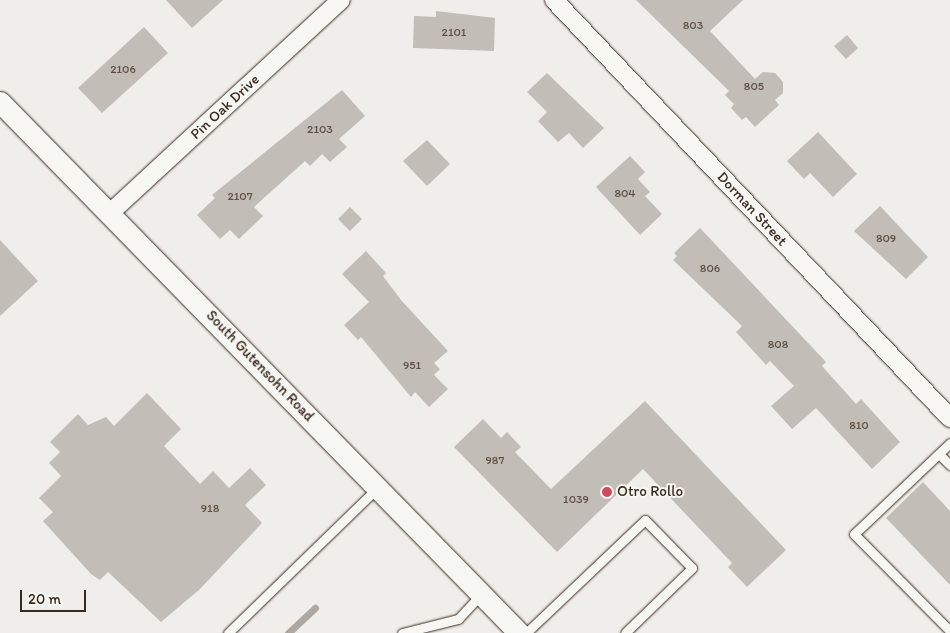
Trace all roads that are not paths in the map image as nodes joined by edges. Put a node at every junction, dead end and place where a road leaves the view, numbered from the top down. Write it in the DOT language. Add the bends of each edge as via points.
graph roads {
  1 [pos="341,0"];
  2 [pos="554,0"];
  3 [pos="0,102"];
  4 [pos="110,213"];
  5 [pos="950,418"];
  6 [pos="950,442"];
  7 [pos="938,454"];
  8 [pos="950,466"];
  9 [pos="379,487"];
  10 [pos="482,594"];
  11 [pos="435,630"];
  12 [pos="950,632"];
  13 [pos="228,633"];
  14 [pos="402,633"];
  15 [pos="519,633"];
  16 [pos="526,633"];
  17 [pos="626,633"];
  1 -- 4 [label="street, Pin Oak Drive"];
  2 -- 5 [label="street, Dorman Street"];
  3 -- 4 [label="street, South Gutensohn Road"];
  4 -- 9 [label="street, South Gutensohn Road"];
  6 -- 7 [label="lane"];
  7 -- 8 [label="lane"];
  7 -- 12 [label="lane" via="854,534"];
  9 -- 10 [label="street, South Gutensohn Road"];
  9 -- 13 [label="lane"];
  10 -- 11 [label="lane" via="458,620"];
  10 -- 15 [label="street, South Gutensohn Road"];
  11 -- 14 [label="lane"];
  16 -- 17 [label="lane" via="645,520 692,568"];
}
